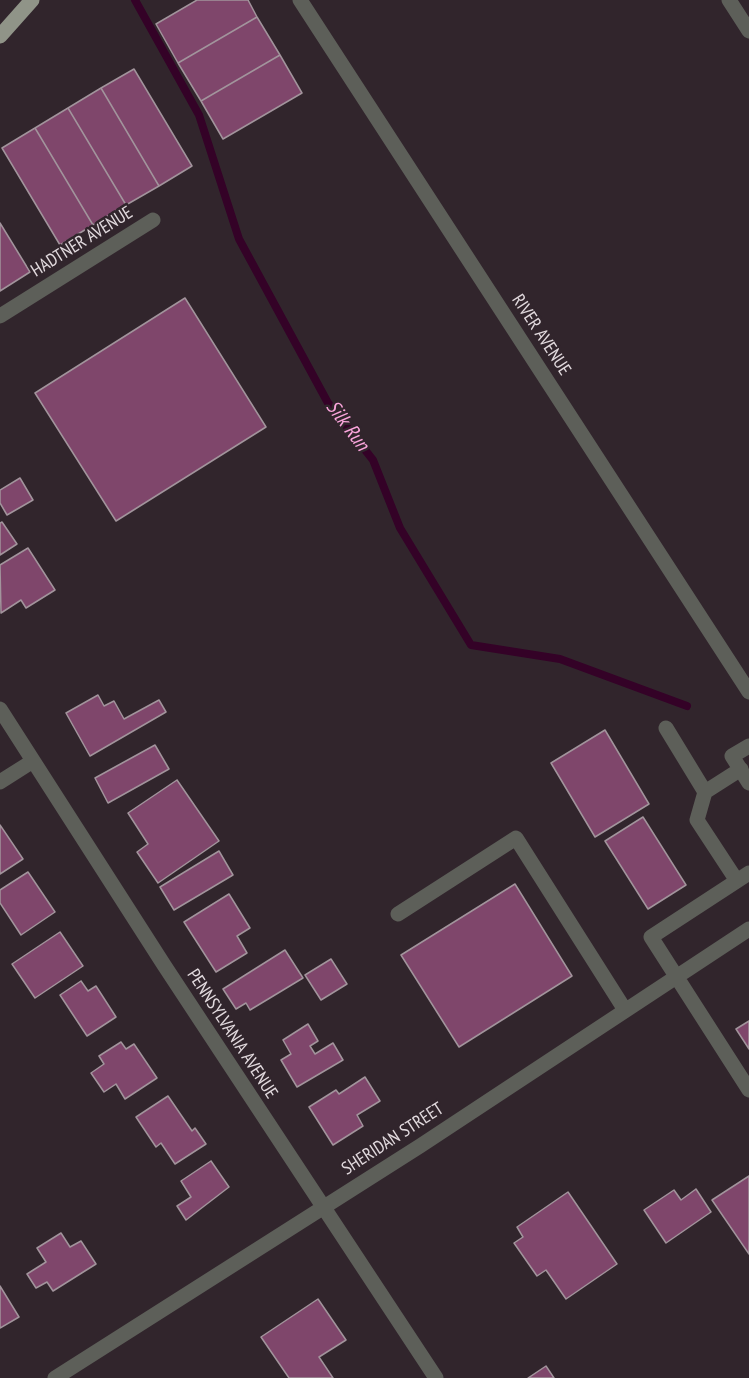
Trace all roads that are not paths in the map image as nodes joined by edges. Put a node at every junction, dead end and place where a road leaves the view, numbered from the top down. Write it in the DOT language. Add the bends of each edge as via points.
graph roads {
  1 [pos="32,0"];
  2 [pos="300,0"];
  3 [pos="729,0"];
  4 [pos="749,31"];
  5 [pos="0,36"];
  6 [pos="153,220"];
  7 [pos="0,316"];
  8 [pos="749,692"];
  9 [pos="0,709"];
  10 [pos="666,728"];
  11 [pos="749,746"];
  12 [pos="33,761"];
  13 [pos="741,769"];
  14 [pos="0,782"];
  15 [pos="749,783"];
  16 [pos="705,792"];
  17 [pos="743,877"];
  18 [pos="398,914"];
  19 [pos="749,930"];
  20 [pos="676,977"];
  21 [pos="625,1010"];
  22 [pos="749,1090"];
  23 [pos="322,1208"];
  24 [pos="55,1378"];
  25 [pos="436,1378"];
  1 -- 5 [label="main road"];
  2 -- 8 [label="street, RIVER AVENUE"];
  3 -- 4 [label="street"];
  6 -- 7 [label="street, HADTNER AVENUE"];
  9 -- 12 [label="street, PENNSYLVANIA AVENUE"];
  10 -- 16 [label="street"];
  11 -- 13 [label="street" via="732,756"];
  12 -- 14 [label="street"];
  12 -- 23 [label="street, PENNSYLVANIA AVENUE"];
  13 -- 15 [label="street"];
  13 -- 16 [label="street"];
  16 -- 17 [label="street" via="697,820"];
  17 -- 20 [label="street" via="651,937"];
  18 -- 21 [label="street" via="516,838"];
  19 -- 20 [label="street, SHERIDAN STREET"];
  20 -- 21 [label="street, SHERIDAN STREET"];
  20 -- 22 [label="street"];
  21 -- 23 [label="street, SHERIDAN STREET"];
  23 -- 24 [label="street, SHERIDAN STREET"];
  23 -- 25 [label="street, PENNSYLVANIA AVENUE"];
}
